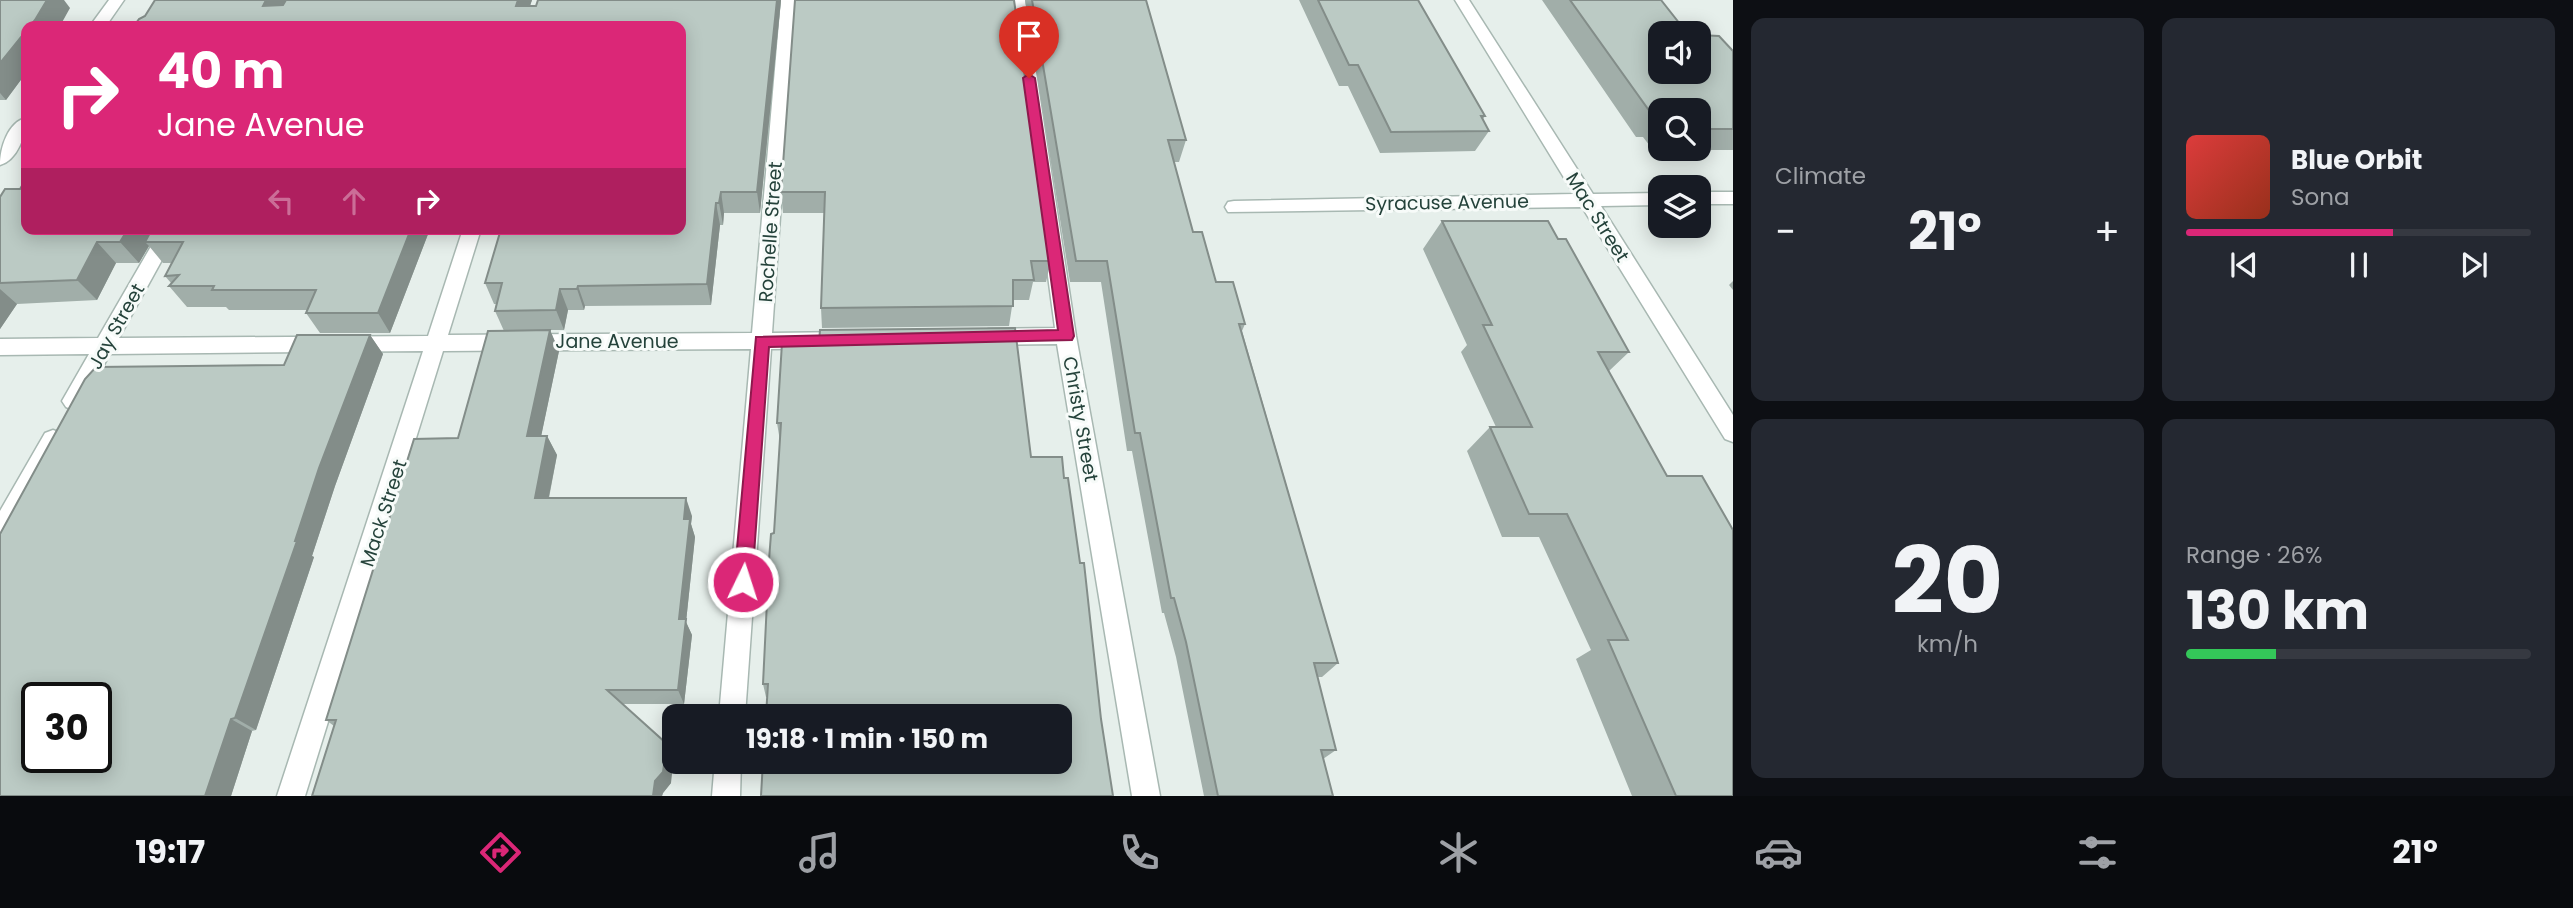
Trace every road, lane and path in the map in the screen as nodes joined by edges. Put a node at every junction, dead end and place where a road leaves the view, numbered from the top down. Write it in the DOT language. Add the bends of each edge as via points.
graph roads {
  1 [pos="117,0"];
  2 [pos="788,0"];
  3 [pos="1018,0"];
  4 [pos="1462,0"];
  5 [pos="102,21"];
  6 [pos="21,128"];
  7 [pos="6,142"];
  8 [pos="0,159"];
  9 [pos="1711,198"];
  10 [pos="1733,198"];
  11 [pos="1587,199"];
  12 [pos="1648,199"];
  13 [pos="1234,207"];
  14 [pos="167,235"];
  15 [pos="470,235"];
  16 [pos="1066,336"];
  17 [pos="969,338"];
  18 [pos="872,340"];
  19 [pos="439,341"];
  20 [pos="761,341"];
  21 [pos="105,345"];
  22 [pos="0,347"];
  23 [pos="1733,433"];
  24 [pos="0,532"];
  25 [pos="733,704"];
  26 [pos="727,774"];
  27 [pos="291,796"];
  28 [pos="726,796"];
  29 [pos="1146,796"];
  1 -- 5 [label="street"];
  2 -- 20 [label="street, Rochelle Street"];
  3 -- 16 [label="street, Christy Street"];
  4 -- 11 [label="street, Mac Street"];
  6 -- 7 [label="street"];
  7 -- 8 [label="street"];
  9 -- 10 [label="street"];
  11 -- 12 [label="street, Syracuse Avenue"];
  11 -- 13 [label="street, Syracuse Avenue"];
  11 -- 23 [label="street, Mac Street"];
  14 -- 21 [label="street, Jay Street"];
  15 -- 19 [label="street, Mack Street"];
  16 -- 17 [label="street"];
  16 -- 29 [label="street, Christy Street"];
  18 -- 20 [label="street, Jane Avenue"];
  19 -- 20 [label="street, Jane Avenue"];
  19 -- 21 [label="street, Jane Avenue"];
  19 -- 27 [label="street, Mack Street"];
  20 -- 25 [label="street, Rochelle Street"];
  21 -- 22 [label="street, Jane Avenue"];
  21 -- 24 [label="street, Jay Street"];
  26 -- 28 [label="street"];
}
